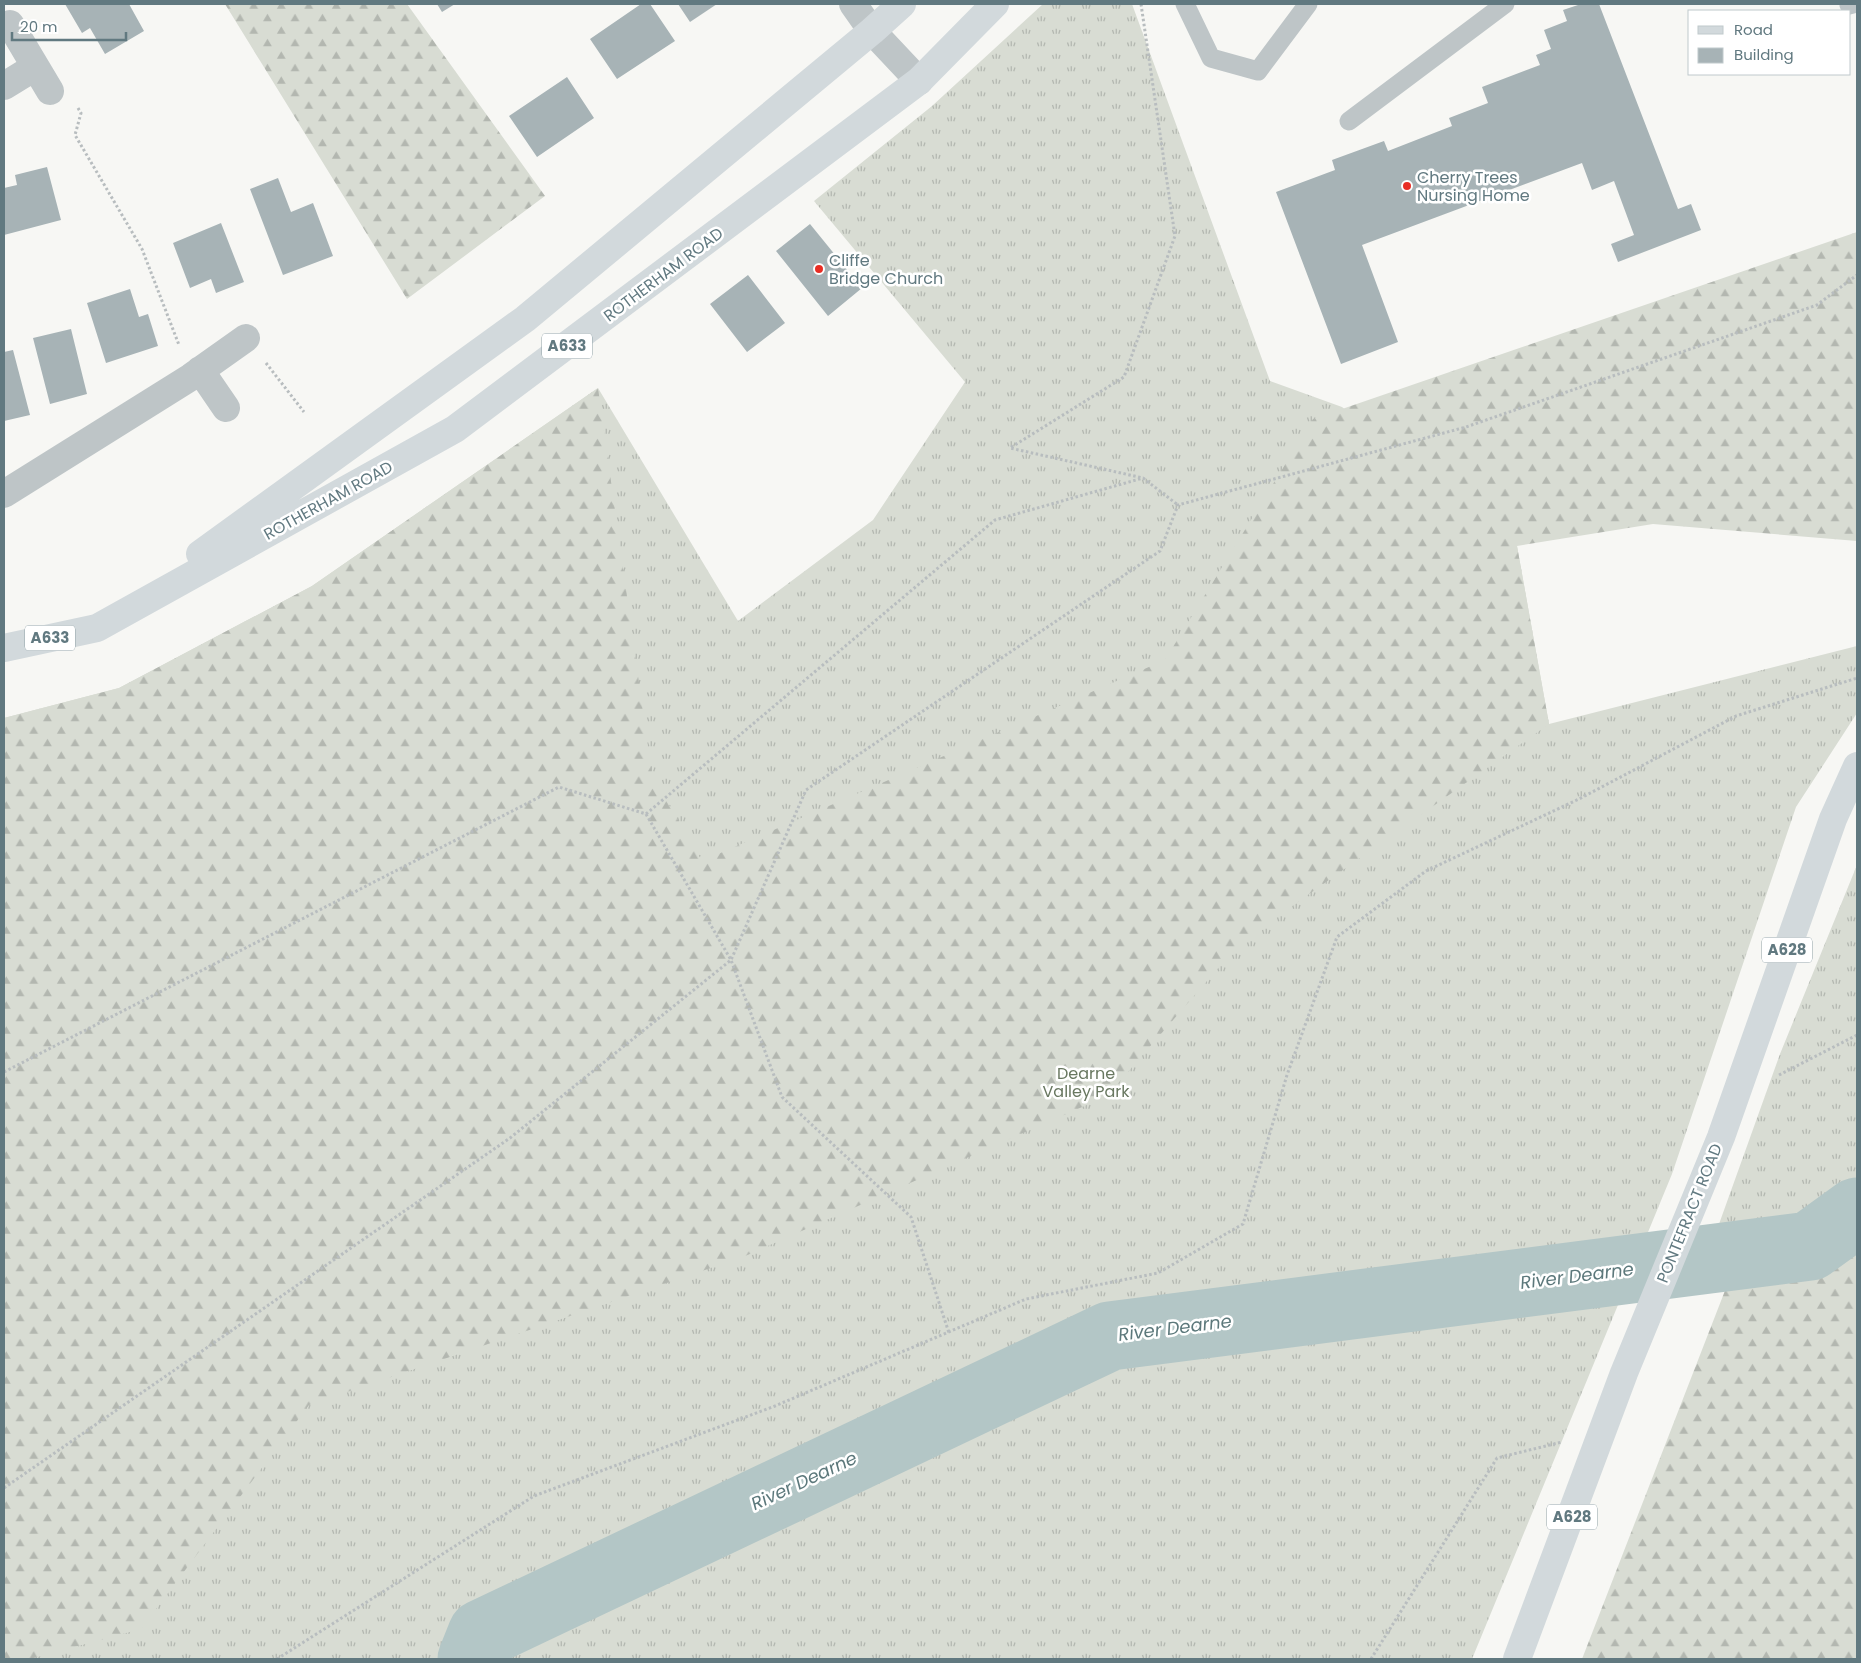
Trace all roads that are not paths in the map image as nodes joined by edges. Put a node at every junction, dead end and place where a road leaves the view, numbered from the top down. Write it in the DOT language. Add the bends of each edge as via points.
graph roads {
  1 [pos="853,4"];
  2 [pos="902,4"];
  3 [pos="995,4"];
  4 [pos="1185,4"];
  5 [pos="1308,4"];
  6 [pos="1505,4"];
  7 [pos="10,24"];
  8 [pos="872,31"];
  9 [pos="36,67"];
  10 [pos="919,81"];
  11 [pos="4,86"];
  12 [pos="50,91"];
  13 [pos="1349,121"];
  14 [pos="246,338"];
  15 [pos="195,374"];
  16 [pos="226,408"];
  17 [pos="4,494"];
  18 [pos="97,628"];
  19 [pos="4,648"];
  20 [pos="1857,766"];
  21 [pos="1517,1659"];
  1 -- 8 [label="street"];
  2 -- 8 [label="main road, ROTHERHAM ROAD / A633"];
  3 -- 10 [label="main road, ROTHERHAM ROAD / A633"];
  4 -- 5 [label="lane" via="1211,58 1258,71"];
  6 -- 13 [label="lane"];
  7 -- 9 [label="street"];
  8 -- 10 [label="street"];
  8 -- 18 [label="main road, ROTHERHAM ROAD / A633" via="525,319"];
  9 -- 11 [label="street"];
  9 -- 12 [label="street"];
  10 -- 18 [label="main road, ROTHERHAM ROAD / A633" via="456,429"];
  14 -- 15 [label="street"];
  15 -- 16 [label="street"];
  15 -- 17 [label="street"];
  18 -- 19 [label="main road, ROTHERHAM ROAD / A633"];
  20 -- 21 [label="main road, PONTEFRACT ROAD / A628" via="1833,819 1721,1137 1624,1373"];
}
